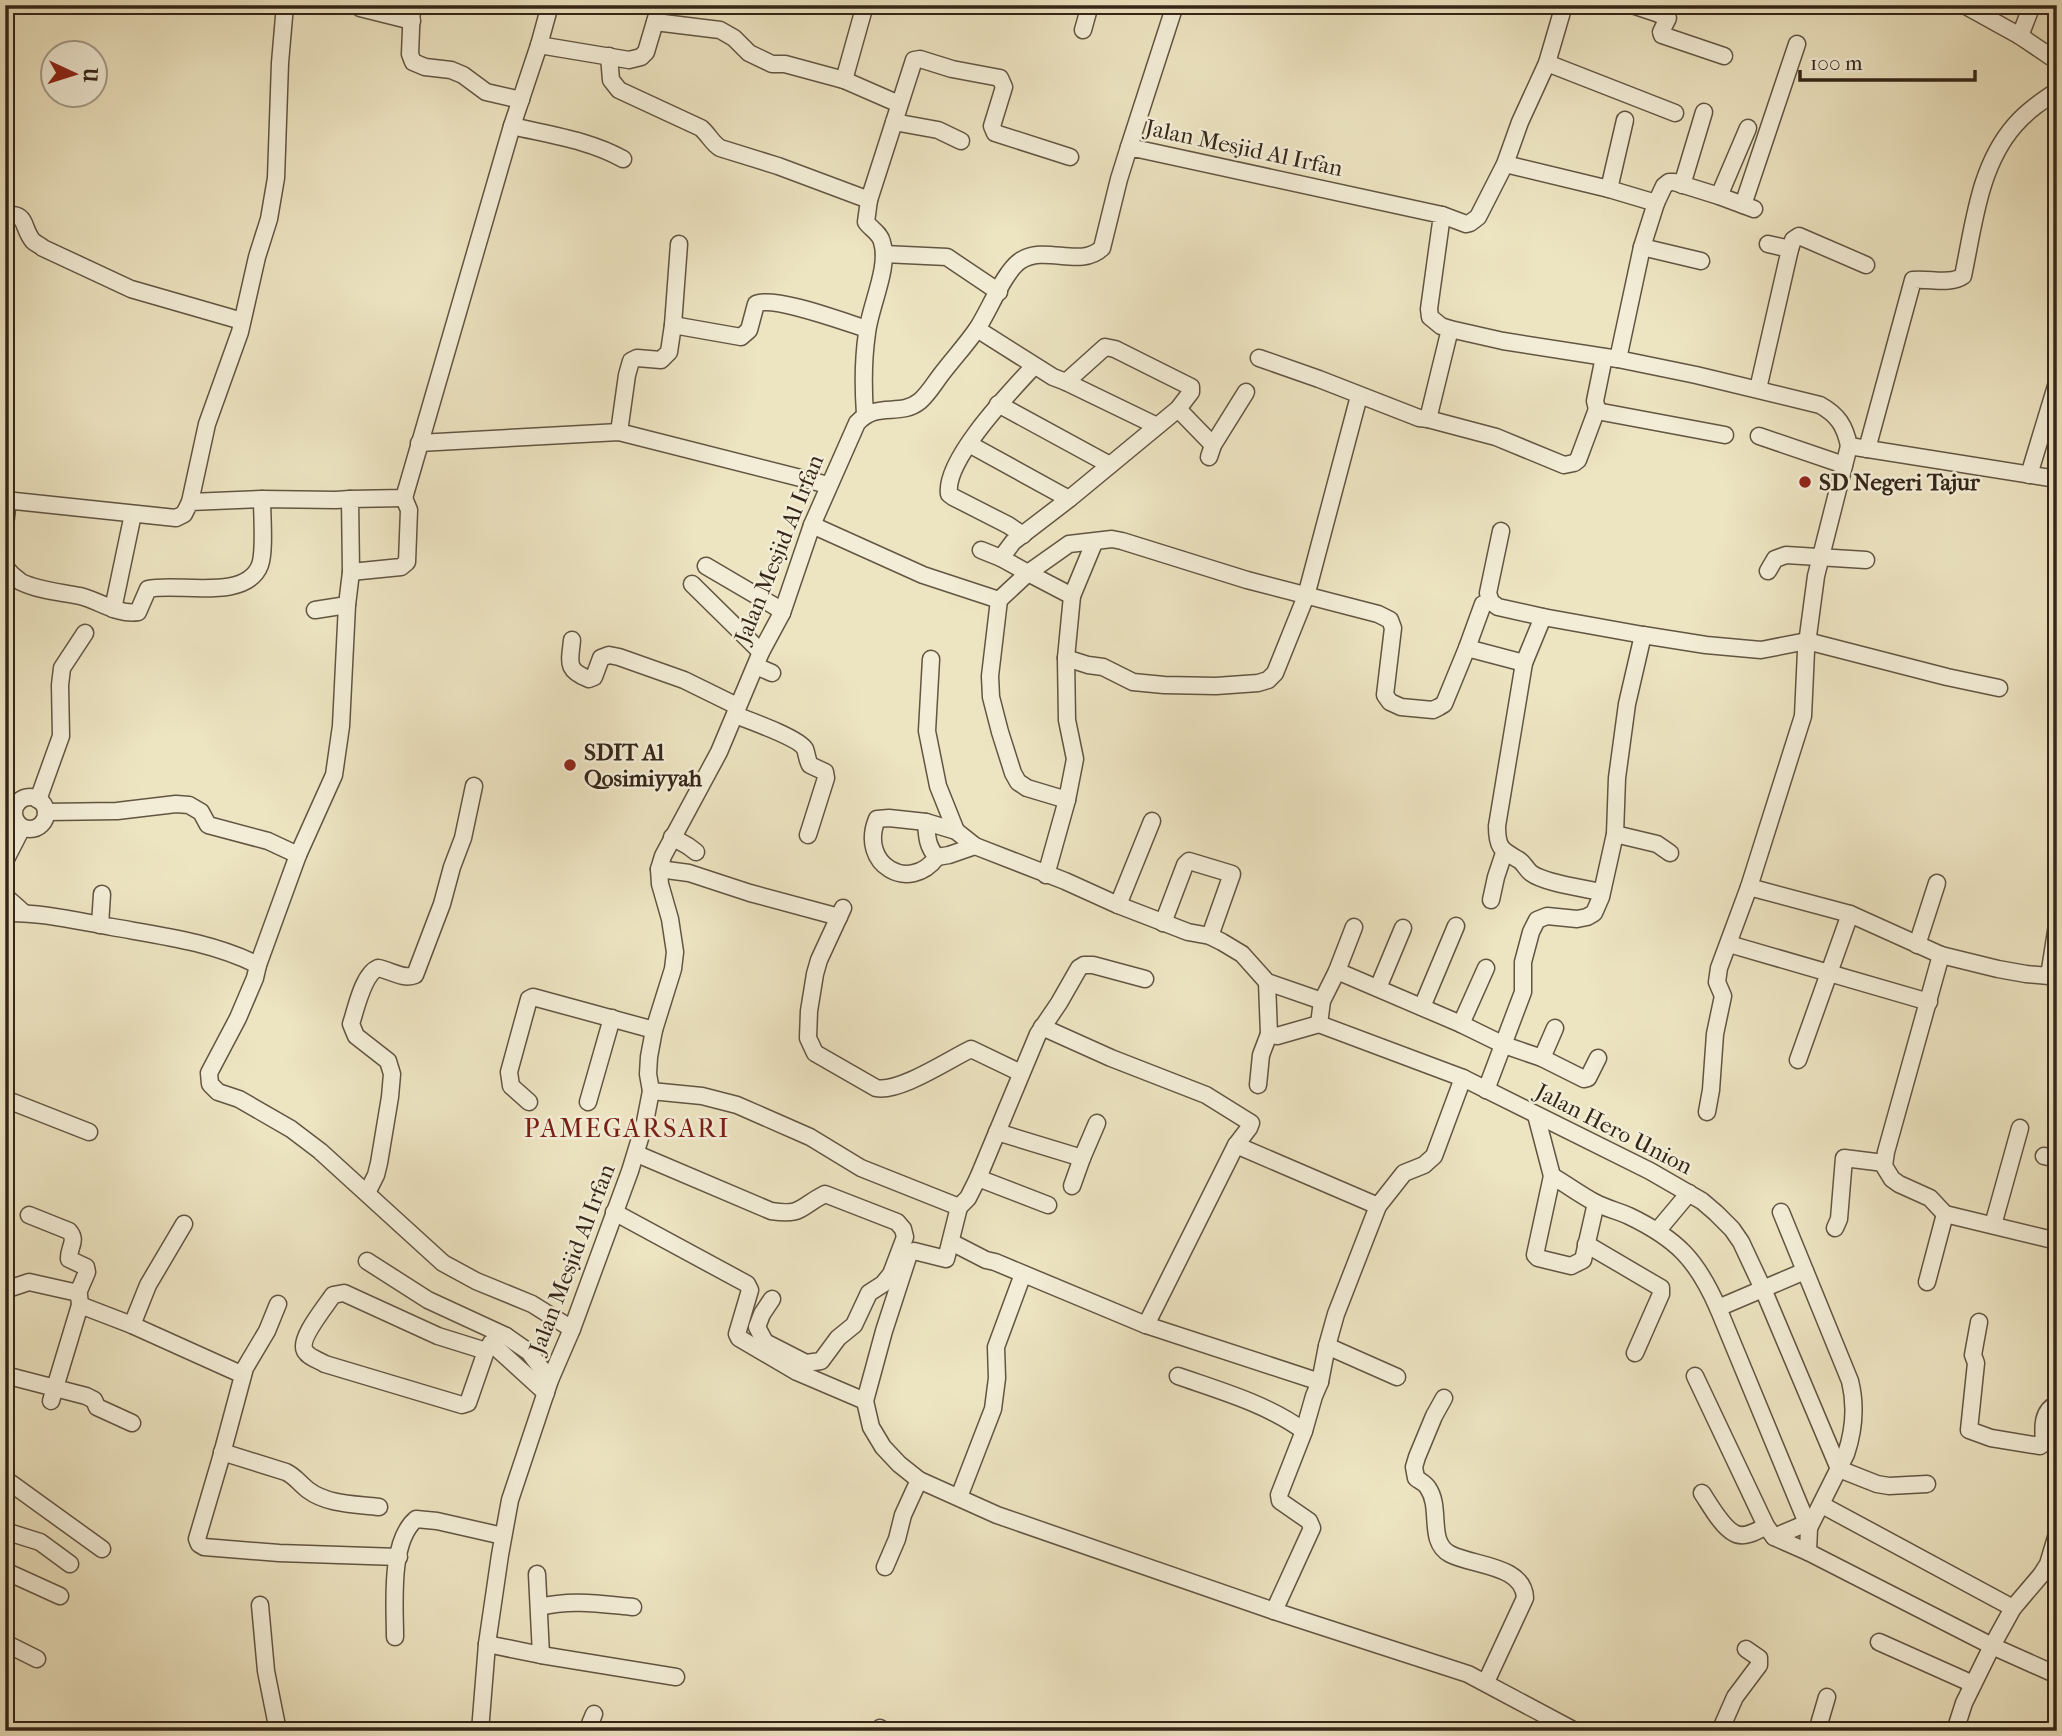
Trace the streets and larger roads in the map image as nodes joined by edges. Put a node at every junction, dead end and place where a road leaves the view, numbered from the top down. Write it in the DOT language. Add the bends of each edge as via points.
graph roads {
  1 [pos="285,5"];
  2 [pos="356,5"];
  3 [pos="550,5"];
  4 [pos="660,5"];
  5 [pos="865,5"];
  6 [pos="1090,5"];
  7 [pos="1175,5"];
  8 [pos="1564,5"];
  9 [pos="1632,5"];
  10 [pos="1964,5"];
  11 [pos="2032,5"];
  12 [pos="1661,10"];
  13 [pos="412,13"];
  14 [pos="655,22"];
  15 [pos="1083,30"];
  16 [pos="2020,36"];
  17 [pos="1797,44"];
  18 [pos="539,46"];
  19 [pos="609,56"];
  20 [pos="1724,56"];
  21 [pos="2057,61"];
  22 [pos="1547,62"];
  23 [pos="844,80"];
  24 [pos="2057,91"];
  25 [pos="521,100"];
  26 [pos="899,104"];
  27 [pos="1704,112"];
  28 [pos="1675,113"];
  29 [pos="1625,120"];
  30 [pos="894,122"];
  31 [pos="512,126"];
  32 [pos="1748,128"];
  33 [pos="961,141"];
  34 [pos="1129,148"];
  35 [pos="1070,157"];
  36 [pos="623,159"];
  37 [pos="1504,164"];
  38 [pos="1682,185"];
  39 [pos="1609,189"];
  40 [pos="1719,196"];
  41 [pos="869,200"];
  42 [pos="1656,203"];
  43 [pos="5,215"];
  44 [pos="1442,215"];
  45 [pos="679,244"];
  46 [pos="1768,244"];
  47 [pos="1643,247"];
  48 [pos="1790,249"];
  49 [pos="884,254"];
  50 [pos="1701,261"];
  51 [pos="1866,265"];
  52 [pos="999,292"];
  53 [pos="242,321"];
  54 [pos="673,325"];
  55 [pos="977,329"];
  56 [pos="1450,329"];
  57 [pos="867,330"];
  58 [pos="1259,358"];
  59 [pos="1611,358"];
  60 [pos="1034,366"];
  61 [pos="1066,382"];
  62 [pos="2056,386"];
  63 [pos="1758,389"];
  64 [pos="1246,392"];
  65 [pos="1359,396"];
  66 [pos="998,404"];
  67 [pos="1178,409"];
  68 [pos="1597,409"];
  69 [pos="865,414"];
  70 [pos="1428,419"];
  71 [pos="1157,426"];
  72 [pos="619,432"];
  73 [pos="1725,436"];
  74 [pos="1759,436"];
  75 [pos="419,443"];
  76 [pos="969,444"];
  77 [pos="1849,446"];
  78 [pos="1867,449"];
  79 [pos="1110,465"];
  80 [pos="1844,465"];
  81 [pos="2029,475"];
  82 [pos="2057,479"];
  83 [pos="828,485"];
  84 [pos="404,498"];
  85 [pos="262,499"];
  86 [pos="350,499"];
  87 [pos="1069,499"];
  88 [pos="6,500"];
  89 [pos="190,502"];
  90 [pos="133,514"];
  91 [pos="5,525"];
  92 [pos="812,525"];
  93 [pos="1501,531"];
  94 [pos="1023,535"];
  95 [pos="1094,542"];
  96 [pos="981,550"];
  97 [pos="1001,558"];
  98 [pos="1820,558"];
  99 [pos="1866,560"];
  100 [pos="706,566"];
  101 [pos="5,567"];
  102 [pos="1768,571"];
  103 [pos="351,572"];
  104 [pos="1028,573"];
  105 [pos="692,584"];
  106 [pos="1072,596"];
  107 [pos="1306,596"];
  108 [pos="999,600"];
  109 [pos="1483,604"];
  110 [pos="347,605"];
  111 [pos="113,609"];
  112 [pos="315,610"];
  113 [pos="782,613"];
  114 [pos="1543,617"];
  115 [pos="85,633"];
  116 [pos="1643,635"];
  117 [pos="572,640"];
  118 [pos="1807,641"];
  119 [pos="1467,648"];
  120 [pos="1066,658"];
  121 [pos="758,659"];
  122 [pos="932,659"];
  123 [pos="1524,663"];
  124 [pos="772,674"];
  125 [pos="1999,688"];
  126 [pos="736,710"];
  127 [pos="474,786"];
  128 [pos="1067,800"];
  129 [pos="11,805"];
  130 [pos="42,806"];
  131 [pos="1152,821"];
  132 [pos="926,822"];
  133 [pos="22,828"];
  134 [pos="956,831"];
  135 [pos="1615,834"];
  136 [pos="808,835"];
  137 [pos="672,837"];
  138 [pos="975,846"];
  139 [pos="696,852"];
  140 [pos="1504,853"];
  141 [pos="1670,853"];
  142 [pos="298,855"];
  143 [pos="937,857"];
  144 [pos="5,861"];
  145 [pos="659,869"];
  146 [pos="1046,875"];
  147 [pos="1937,884"];
  148 [pos="1749,887"];
  149 [pos="1601,892"];
  150 [pos="102,894"];
  151 [pos="5,896"];
  152 [pos="1491,900"];
  153 [pos="1118,905"];
  154 [pos="5,913"];
  155 [pos="24,913"];
  156 [pos="1850,914"];
  157 [pos="1163,923"];
  158 [pos="100,925"];
  159 [pos="2057,925"];
  160 [pos="1456,926"];
  161 [pos="1354,927"];
  162 [pos="1403,928"];
  163 [pos="1210,936"];
  164 [pos="1729,944"];
  165 [pos="1917,945"];
  166 [pos="1941,955"];
  167 [pos="258,965"];
  168 [pos="1486,968"];
  169 [pos="1338,971"];
  170 [pos="1829,974"];
  171 [pos="2053,977"];
  172 [pos="1145,979"];
  173 [pos="1267,982"];
  174 [pos="1378,988"];
  175 [pos="1322,1001"];
  176 [pos="1928,1002"];
  177 [pos="1422,1007"];
  178 [pos="612,1018"];
  179 [pos="1319,1024"];
  180 [pos="1461,1024"];
  181 [pos="1042,1027"];
  182 [pos="1555,1028"];
  183 [pos="654,1030"];
  184 [pos="1269,1034"];
  185 [pos="1503,1045"];
  186 [pos="1542,1058"];
  187 [pos="1598,1058"];
  188 [pos="1798,1060"];
  189 [pos="1021,1073"];
  190 [pos="1463,1078"];
  191 [pos="1258,1085"];
  192 [pos="1486,1090"];
  193 [pos="651,1091"];
  194 [pos="5,1099"];
  195 [pos="529,1102"];
  196 [pos="588,1102"];
  197 [pos="1707,1112"];
  198 [pos="1536,1115"];
  199 [pos="1097,1123"];
  200 [pos="2020,1128"];
  201 [pos="89,1132"];
  202 [pos="996,1132"];
  203 [pos="1236,1144"];
  204 [pos="637,1153"];
  205 [pos="1082,1158"];
  206 [pos="1884,1163"];
  207 [pos="1552,1176"];
  208 [pos="978,1178"];
  209 [pos="1072,1186"];
  210 [pos="367,1193"];
  211 [pos="1689,1193"];
  212 [pos="1596,1203"];
  213 [pos="1048,1205"];
  214 [pos="1378,1206"];
  215 [pos="959,1207"];
  216 [pos="614,1212"];
  217 [pos="1781,1212"];
  218 [pos="1945,1214"];
  219 [pos="29,1215"];
  220 [pos="184,1224"];
  221 [pos="1993,1225"];
  222 [pos="1835,1228"];
  223 [pos="1658,1230"];
  224 [pos="2057,1241"];
  225 [pos="951,1242"];
  226 [pos="1586,1244"];
  227 [pos="367,1261"];
  228 [pos="1805,1271"];
  229 [pos="1023,1274"];
  230 [pos="1927,1282"];
  231 [pos="1763,1289"];
  232 [pos="5,1290"];
  233 [pos="79,1299"];
  234 [pos="772,1299"];
  235 [pos="278,1304"];
  236 [pos="1718,1308"];
  237 [pos="1979,1322"];
  238 [pos="132,1325"];
  239 [pos="1146,1325"];
  240 [pos="572,1329"];
  241 [pos="494,1343"];
  242 [pos="1327,1346"];
  243 [pos="1635,1353"];
  244 [pos="243,1375"];
  245 [pos="5,1376"];
  246 [pos="1178,1376"];
  247 [pos="1695,1376"];
  248 [pos="1397,1377"];
  249 [pos="1320,1382"];
  250 [pos="548,1387"];
  251 [pos="53,1395"];
  252 [pos="1444,1398"];
  253 [pos="865,1401"];
  254 [pos="2057,1404"];
  255 [pos="132,1423"];
  256 [pos="1304,1432"];
  257 [pos="222,1452"];
  258 [pos="1839,1469"];
  259 [pos="5,1479"];
  260 [pos="919,1480"];
  261 [pos="1927,1484"];
  262 [pos="1702,1493"];
  263 [pos="959,1497"];
  264 [pos="1822,1505"];
  265 [pos="379,1507"];
  266 [pos="1808,1525"];
  267 [pos="5,1531"];
  268 [pos="1770,1532"];
  269 [pos="503,1536"];
  270 [pos="2056,1536"];
  271 [pos="102,1549"];
  272 [pos="1808,1552"];
  273 [pos="398,1557"];
  274 [pos="70,1564"];
  275 [pos="885,1567"];
  276 [pos="5,1571"];
  277 [pos="537,1574"];
  278 [pos="60,1596"];
  279 [pos="261,1605"];
  280 [pos="540,1607"];
  281 [pos="633,1607"];
  282 [pos="2013,1608"];
  283 [pos="1274,1611"];
  284 [pos="395,1637"];
  285 [pos="1880,1642"];
  286 [pos="5,1643"];
  287 [pos="487,1644"];
  288 [pos="1992,1646"];
  289 [pos="1746,1649"];
  290 [pos="541,1655"];
  291 [pos="37,1659"];
  292 [pos="2057,1675"];
  293 [pos="676,1678"];
  294 [pos="1486,1682"];
  295 [pos="1973,1684"];
  296 [pos="1827,1697"];
  297 [pos="594,1714"];
  298 [pos="278,1731"];
  299 [pos="480,1731"];
  300 [pos="587,1731"];
  301 [pos="1575,1731"];
  302 [pos="1720,1731"];
  303 [pos="1817,1731"];
  304 [pos="1955,1731"];
  1 -- 53 [label="street" via="276,178"];
  2 -- 13 [label="street"];
  3 -- 18 [label="street"];
  4 -- 14 [label="street"];
  5 -- 23 [label="street"];
  6 -- 15 [label="street"];
  7 -- 34 [label="street"];
  8 -- 22 [label="street, Jalan Mesjid Al Irfan"];
  9 -- 12 [label="street"];
  10 -- 16 [label="street"];
  11 -- 16 [label="street"];
  12 -- 20 [label="street" via="1668,18 1662,36"];
  13 -- 25 [label="street" via="410,54 414,62 463,75 495,96"];
  14 -- 19 [label="street" via="641,57"];
  14 -- 23 [label="street" via="720,30 749,54 772,64"];
  16 -- 21 [label="street"];
  17 -- 40 [label="street" via="1749,207"];
  18 -- 19 [label="street"];
  18 -- 25 [label="street"];
  19 -- 41 [label="street" via="611,80 619,90 701,128 720,148"];
  22 -- 28 [label="street"];
  22 -- 37 [label="street, Jalan Mesjid Al Irfan"];
  23 -- 26 [label="street"];
  24 -- 78 [label="street" via="2015,124 1989,167 1963,276 1913,280"];
  25 -- 31 [label="street"];
  26 -- 30 [label="street"];
  26 -- 35 [label="street" via="914,60 1000,78 1004,87 992,127 995,133"];
  27 -- 38 [label="street"];
  29 -- 39 [label="street"];
  30 -- 33 [label="street" via="938,130"];
  30 -- 41 [label="street"];
  31 -- 36 [label="street" via="608,150"];
  31 -- 75 [label="street"];
  32 -- 40 [label="street"];
  34 -- 44 [label="street, Jalan Mesjid Al Irfan"];
  34 -- 52 [label="street, Jalan Mesjid Al Irfan" via="1102,248 1084,257 1036,255 1023,259"];
  37 -- 39 [label="street"];
  37 -- 44 [label="street, Jalan Mesjid Al Irfan" via="1474,221 1466,224"];
  38 -- 40 [label="street"];
  38 -- 42 [label="street" via="1668,182"];
  39 -- 42 [label="street"];
  41 -- 49 [label="street" via="866,222 880,236"];
  42 -- 47 [label="street"];
  43 -- 53 [label="street" via="22,217 33,240 43,248 131,289"];
  44 -- 56 [label="street" via="1429,309 1435,323"];
  45 -- 54 [label="street"];
  46 -- 48 [label="street"];
  47 -- 50 [label="street"];
  47 -- 59 [label="street"];
  48 -- 51 [label="street" via="1799,236"];
  48 -- 63 [label="street"];
  49 -- 52 [label="street" via="947,257"];
  49 -- 57 [label="street"];
  52 -- 55 [label="street, Jalan Mesjid Al Irfan"];
  53 -- 89 [label="street" via="207,424"];
  54 -- 57 [label="street" via="741,337 749,330 756,304 768,301"];
  54 -- 72 [label="street" via="666,356 631,361"];
  55 -- 60 [label="street"];
  55 -- 69 [label="street, Jalan Mesjid Al Irfan" via="921,400 907,409"];
  56 -- 59 [label="street"];
  56 -- 70 [label="street"];
  57 -- 69 [label="street"];
  58 -- 65 [label="street"];
  59 -- 63 [label="street"];
  59 -- 68 [label="street" via="1595,401"];
  60 -- 61 [label="street"];
  60 -- 66 [label="street"];
  61 -- 67 [label="street" via="1105,347 1115,349 1191,387"];
  61 -- 71 [label="street"];
  62 -- 81 [label="street"];
  63 -- 77 [label="street" via="1828,410 1841,422"];
  64 -- 67 [label="street" via="1211,451"];
  65 -- 70 [label="street"];
  65 -- 107 [label="street"];
  66 -- 76 [label="street"];
  66 -- 79 [label="street"];
  67 -- 71 [label="street"];
  68 -- 70 [label="street" via="1578,460 1564,465 1496,437"];
  68 -- 73 [label="street"];
  69 -- 83 [label="street, Jalan Mesjid Al Irfan"];
  71 -- 79 [label="street"];
  72 -- 75 [label="street"];
  72 -- 83 [label="street"];
  74 -- 80 [label="street"];
  75 -- 84 [label="street"];
  76 -- 87 [label="street"];
  76 -- 94 [label="street" via="950,476 949,494"];
  77 -- 78 [label="street"];
  77 -- 80 [label="street"];
  78 -- 81 [label="street"];
  79 -- 87 [label="street"];
  80 -- 98 [label="street"];
  81 -- 82 [label="street"];
  83 -- 92 [label="street, Jalan Mesjid Al Irfan"];
  84 -- 86 [label="street"];
  84 -- 103 [label="street" via="409,510 407,562 401,567"];
  85 -- 86 [label="street"];
  85 -- 89 [label="street"];
  85 -- 111 [label="street" via="261,564 255,574 225,588 153,587 138,612"];
  86 -- 103 [label="street"];
  87 -- 94 [label="street"];
  88 -- 90 [label="street"];
  88 -- 91 [label="street"];
  89 -- 90 [label="street" via="176,518"];
  90 -- 111 [label="street"];
  92 -- 108 [label="street" via="923,575"];
  92 -- 113 [label="street, Jalan Mesjid Al Irfan"];
  93 -- 114 [label="street" via="1488,593 1491,602"];
  94 -- 97 [label="street"];
  95 -- 104 [label="street" via="1069,544"];
  95 -- 106 [label="street"];
  95 -- 107 [label="street" via="1122,541"];
  96 -- 97 [label="street"];
  97 -- 104 [label="street"];
  98 -- 99 [label="street"];
  98 -- 102 [label="street" via="1780,555"];
  98 -- 118 [label="street"];
  100 -- 113 [label="street"];
  101 -- 111 [label="street" via="21,581"];
  103 -- 110 [label="street"];
  104 -- 106 [label="street"];
  104 -- 108 [label="street"];
  105 -- 121 [label="street"];
  106 -- 120 [label="street"];
  107 -- 119 [label="street" via="1378,614 1393,623 1385,695 1401,707 1433,710 1444,704"];
  107 -- 120 [label="street" via="1275,673 1264,681 1216,686 1133,682 1102,667"];
  108 -- 128 [label="street" via="991,697 1013,773 1027,788"];
  109 -- 119 [label="street"];
  110 -- 112 [label="street"];
  110 -- 142 [label="street" via="334,775"];
  113 -- 121 [label="street, Jalan Mesjid Al Irfan"];
  114 -- 116 [label="street"];
  114 -- 123 [label="street"];
  115 -- 130 [label="street" via="62,668 61,736"];
  116 -- 118 [label="street" via="1760,650"];
  116 -- 135 [label="street" via="1622,737"];
  117 -- 126 [label="street" via="570,664 581,676 594,677 601,658 619,657 684,680"];
  118 -- 125 [label="street"];
  118 -- 148 [label="street" via="1803,716"];
  119 -- 123 [label="street"];
  120 -- 128 [label="street" via="1068,720 1075,759"];
  121 -- 124 [label="street"];
  121 -- 126 [label="street, Jalan Mesjid Al Irfan"];
  122 -- 134 [label="street" via="927,731 938,786"];
  123 -- 140 [label="street" via="1497,826"];
  126 -- 136 [label="street" via="800,745 810,765 824,772 826,779"];
  126 -- 137 [label="street, Jalan Mesjid Al Irfan" via="719,752"];
  127 -- 210 [label="street" via="463,838 415,975 373,970 351,1024 356,1036 388,1061 392,1074 379,1163"];
  128 -- 146 [label="street"];
  129 -- 130 [label="street" via="30,797"];
  129 -- 133 [label="street"];
  130 -- 133 [label="street" via="43,823 33,829"];
  130 -- 142 [label="street" via="117,811 189,805 201,812 208,825 268,841"];
  131 -- 153 [label="street"];
  132 -- 134 [label="street"];
  132 -- 143 [label="street" via="928,841"];
  132 -- 143 [label="street" via="877,819 875,855 904,874 921,870"];
  133 -- 144 [label="street"];
  134 -- 138 [label="street"];
  135 -- 141 [label="street" via="1657,844"];
  135 -- 149 [label="street"];
  137 -- 139 [label="street"];
  137 -- 145 [label="street, Jalan Mesjid Al Irfan"];
  138 -- 143 [label="street"];
  138 -- 146 [label="street"];
  140 -- 149 [label="street" via="1542,878"];
  140 -- 152 [label="street"];
  142 -- 167 [label="street"];
  145 -- 183 [label="street, Jalan Mesjid Al Irfan" via="675,952"];
  145 -- 189 [label="street" via="841,913 815,974 808,1038 815,1053 876,1088 904,1083 971,1049"];
  146 -- 153 [label="street"];
  147 -- 165 [label="street"];
  148 -- 156 [label="street"];
  148 -- 164 [label="street"];
  149 -- 185 [label="street" via="1594,913 1587,918 1547,916 1537,920 1523,962 1523,992"];
  150 -- 158 [label="street"];
  151 -- 155 [label="street"];
  153 -- 157 [label="street"];
  154 -- 155 [label="street"];
  155 -- 158 [label="street"];
  156 -- 165 [label="street"];
  156 -- 170 [label="street"];
  157 -- 163 [label="street"];
  157 -- 163 [label="street" via="1189,861 1232,874"];
  158 -- 167 [label="street" via="205,944"];
  159 -- 171 [label="street"];
  160 -- 177 [label="street"];
  161 -- 169 [label="street"];
  162 -- 174 [label="street"];
  163 -- 173 [label="street" via="1234,947"];
  164 -- 170 [label="street"];
  164 -- 197 [label="street" via="1717,979 1723,996"];
  165 -- 166 [label="street"];
  166 -- 171 [label="street"];
  166 -- 176 [label="street"];
  167 -- 210 [label="street" via="238,1018 208,1073 210,1084 291,1129"];
  168 -- 180 [label="street"];
  169 -- 174 [label="street"];
  169 -- 175 [label="street"];
  170 -- 176 [label="street"];
  170 -- 188 [label="street"];
  172 -- 181 [label="street" via="1084,965"];
  173 -- 175 [label="street"];
  173 -- 184 [label="street"];
  174 -- 177 [label="street"];
  175 -- 179 [label="street"];
  176 -- 206 [label="street"];
  177 -- 180 [label="street"];
  178 -- 183 [label="street"];
  178 -- 195 [label="street" via="536,997 529,999 509,1072 511,1086"];
  178 -- 196 [label="street"];
  179 -- 184 [label="street" via="1277,1036"];
  179 -- 190 [label="street, Jalan Hero Union"];
  180 -- 185 [label="street"];
  181 -- 189 [label="street"];
  181 -- 203 [label="street" via="1206,1095 1248,1120 1249,1128"];
  182 -- 186 [label="street"];
  183 -- 193 [label="street, Jalan Mesjid Al Irfan" via="648,1074"];
  184 -- 191 [label="street"];
  185 -- 186 [label="street"];
  185 -- 192 [label="street"];
  186 -- 187 [label="street" via="1584,1079"];
  189 -- 202 [label="street"];
  190 -- 192 [label="street, Jalan Hero Union"];
  190 -- 214 [label="street" via="1434,1156 1404,1173"];
  192 -- 198 [label="street, Jalan Hero Union"];
  193 -- 204 [label="street, Jalan Mesjid Al Irfan"];
  193 -- 215 [label="street" via="737,1105 800,1132 873,1173"];
  194 -- 201 [label="street"];
  198 -- 207 [label="street"];
  198 -- 211 [label="street, Jalan Hero Union"];
  199 -- 205 [label="street"];
  200 -- 221 [label="street"];
  202 -- 205 [label="street"];
  202 -- 208 [label="street"];
  203 -- 214 [label="street"];
  203 -- 239 [label="street"];
  204 -- 216 [label="street, Jalan Mesjid Al Irfan"];
  204 -- 234 [label="street" via="771,1211 788,1214 801,1210 825,1194 897,1222 903,1229 905,1237 891,1274 869,1293 854,1325 821,1362 806,1363 765,1342 757,1327"];
  205 -- 209 [label="street"];
  206 -- 218 [label="street" via="1892,1179 1930,1198"];
  206 -- 222 [label="street" via="1844,1158"];
  207 -- 212 [label="street"];
  207 -- 226 [label="street" via="1535,1255 1571,1266 1583,1260"];
  208 -- 213 [label="street"];
  208 -- 215 [label="street"];
  210 -- 240 [label="street" via="443,1263 532,1304"];
  211 -- 223 [label="street"];
  211 -- 231 [label="street, Jalan Hero Union" via="1732,1229"];
  212 -- 223 [label="street"];
  212 -- 226 [label="street"];
  214 -- 242 [label="street"];
  215 -- 225 [label="street"];
  216 -- 240 [label="street, Jalan Mesjid Al Irfan"];
  216 -- 253 [label="street" via="750,1286 739,1338 797,1372"];
  217 -- 228 [label="street"];
  218 -- 221 [label="street"];
  218 -- 230 [label="street"];
  219 -- 233 [label="street" via="73,1236 69,1259 88,1272"];
  220 -- 238 [label="street" via="148,1285"];
  221 -- 224 [label="street"];
  223 -- 236 [label="street" via="1698,1268"];
  225 -- 229 [label="street"];
  225 -- 253 [label="street" via="945,1260 914,1251 909,1254"];
  226 -- 243 [label="street" via="1661,1288"];
  227 -- 241 [label="street"];
  228 -- 231 [label="street"];
  228 -- 258 [label="street" via="1853,1392 1850,1442"];
  229 -- 239 [label="street"];
  229 -- 263 [label="street" via="996,1347 993,1409"];
  231 -- 236 [label="street"];
  231 -- 258 [label="street, Jalan Hero Union"];
  232 -- 233 [label="street" via="29,1282"];
  233 -- 238 [label="street"];
  233 -- 251 [label="street"];
  235 -- 244 [label="street"];
  236 -- 266 [label="street"];
  237 -- 254 [label="street" via="1969,1430 2040,1446 2046,1413"];
  238 -- 244 [label="street"];
  239 -- 249 [label="street"];
  240 -- 250 [label="street, Jalan Mesjid Al Irfan"];
  241 -- 241 [label="street" via="438,1336 340,1292 333,1295 303,1344 305,1352 325,1364 462,1405 468,1403"];
  241 -- 250 [label="street" via="529,1352"];
  242 -- 248 [label="street"];
  242 -- 249 [label="street"];
  244 -- 257 [label="street"];
  245 -- 251 [label="street"];
  246 -- 256 [label="street" via="1245,1399"];
  247 -- 268 [label="street"];
  249 -- 256 [label="street"];
  250 -- 269 [label="street, Jalan Mesjid Al Irfan" via="510,1500"];
  251 -- 255 [label="street" via="86,1396 97,1407"];
  252 -- 294 [label="street" via="1414,1467 1436,1509 1437,1539 1450,1554 1520,1580 1525,1589"];
  253 -- 260 [label="street" via="876,1437"];
  256 -- 283 [label="street" via="1279,1495 1280,1501 1312,1528"];
  257 -- 265 [label="street" via="286,1472 332,1502"];
  257 -- 273 [label="street" via="197,1539 201,1546"];
  258 -- 261 [label="street" via="1877,1484"];
  258 -- 264 [label="street"];
  259 -- 271 [label="street"];
  260 -- 263 [label="street"];
  260 -- 275 [label="street"];
  262 -- 268 [label="street" via="1735,1534"];
  263 -- 283 [label="street" via="997,1516"];
  264 -- 266 [label="street"];
  264 -- 282 [label="street"];
  266 -- 268 [label="street"];
  266 -- 272 [label="street"];
  267 -- 274 [label="street" via="40,1542"];
  268 -- 272 [label="street"];
  269 -- 273 [label="street" via="416,1519 405,1531"];
  269 -- 287 [label="street, Jalan Mesjid Al Irfan"];
  270 -- 282 [label="street" via="2048,1564"];
  272 -- 288 [label="street"];
  273 -- 284 [label="street"];
  276 -- 278 [label="street"];
  277 -- 280 [label="street"];
  279 -- 298 [label="street" via="266,1671"];
  280 -- 281 [label="street" via="573,1602"];
  280 -- 290 [label="street"];
  282 -- 288 [label="street"];
  283 -- 294 [label="street"];
  285 -- 295 [label="street"];
  286 -- 291 [label="street"];
  287 -- 290 [label="street"];
  287 -- 299 [label="street, Jalan Mesjid Al Irfan"];
  288 -- 292 [label="street"];
  288 -- 295 [label="street"];
  289 -- 302 [label="street" via="1759,1658 1759,1665 1735,1697"];
  290 -- 293 [label="street"];
  294 -- 301 [label="street"];
  295 -- 304 [label="street"];
  296 -- 303 [label="street"];
  297 -- 300 [label="street"];
}
